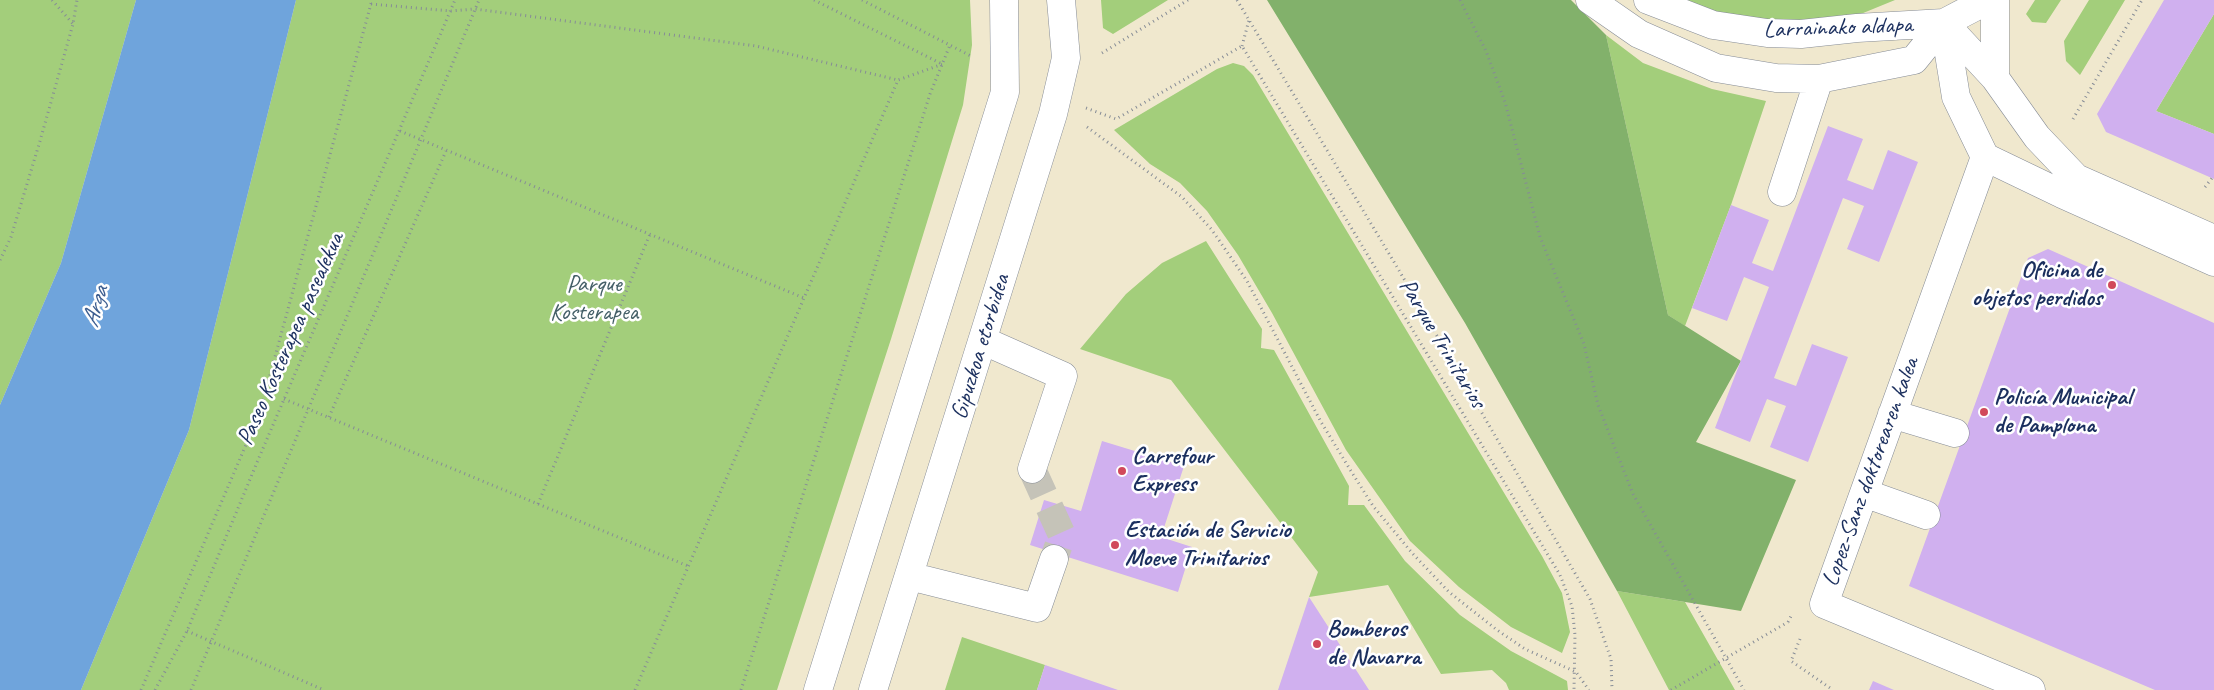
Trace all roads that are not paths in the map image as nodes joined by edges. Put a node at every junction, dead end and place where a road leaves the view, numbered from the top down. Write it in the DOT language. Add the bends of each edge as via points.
graph roads {
  1 [pos="1004,0"];
  2 [pos="1061,0"];
  3 [pos="1590,0"];
  4 [pos="1648,0"];
  5 [pos="1988,0"];
  6 [pos="1995,0"];
  7 [pos="1944,24"];
  8 [pos="1914,60"];
  9 [pos="1995,78"];
  10 [pos="1819,79"];
  11 [pos="1956,97"];
  12 [pos="1985,157"];
  13 [pos="1782,192"];
  14 [pos="2214,239"];
  15 [pos="2214,262"];
  16 [pos="984,340"];
  17 [pos="1892,414"];
  18 [pos="1955,433"];
  19 [pos="1032,470"];
  20 [pos="1864,492"];
  21 [pos="1926,515"];
  22 [pos="1054,559"];
  23 [pos="908,576"];
  24 [pos="818,690"];
  25 [pos="873,690"];
  26 [pos="2031,690"];
  1 -- 24 [label="street" via="1005,92"];
  2 -- 16 [label="street, Gipuzkoa etorbidea" via="1066,58 1053,114"];
  3 -- 10 [label="street, Larrainako aldapa" via="1638,34 1716,68 1776,78"];
  4 -- 7 [label="street, Larrainako aldapa" via="1713,25 1767,34"];
  5 -- 7 [label="street, Larrainako aldapa"];
  6 -- 9 [label="street"];
  7 -- 8 [label="street, Larrainako aldapa"];
  7 -- 9 [label="street"];
  7 -- 11 [label="street"];
  8 -- 10 [label="street, Larrainako aldapa"];
  8 -- 11 [label="street"];
  9 -- 14 [label="street" via="2037,137 2076,178"];
  10 -- 13 [label="street"];
  11 -- 12 [label="street"];
  12 -- 15 [label="street"];
  12 -- 17 [label="street, Lopez-Sanz doktorearen kalea"];
  16 -- 19 [label="street" via="1063,376"];
  16 -- 23 [label="street, Gipuzkoa etorbidea"];
  17 -- 18 [label="street"];
  17 -- 20 [label="street, Lopez-Sanz doktorearen kalea"];
  20 -- 21 [label="street"];
  20 -- 26 [label="street, Lopez-Sanz doktorearen kalea" via="1824,604"];
  22 -- 23 [label="street" via="1037,608"];
  23 -- 25 [label="street, Gipuzkoa etorbidea"];
}
